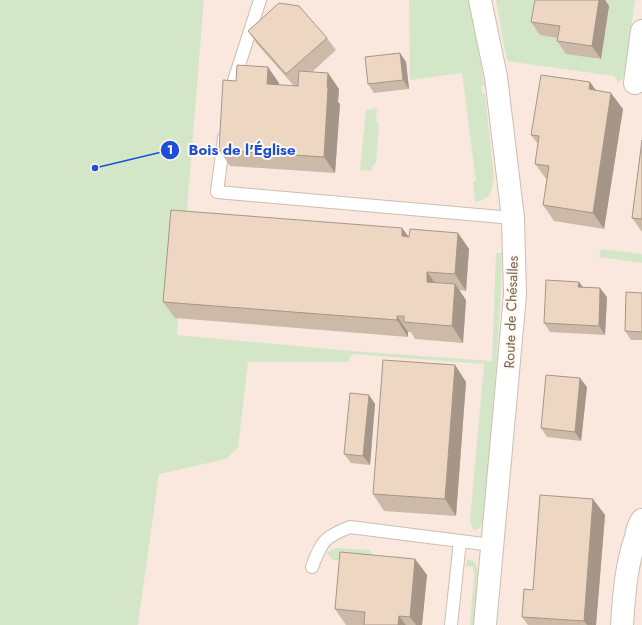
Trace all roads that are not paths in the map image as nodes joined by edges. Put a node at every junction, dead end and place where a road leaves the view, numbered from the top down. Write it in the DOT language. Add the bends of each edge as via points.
graph roads {
  1 [pos="260,0"];
  2 [pos="480,0"];
  3 [pos="642,31"];
  4 [pos="635,83"];
  5 [pos="227,111"];
  6 [pos="225,126"];
  7 [pos="513,218"];
  8 [pos="642,520"];
  9 [pos="460,541"];
  10 [pos="492,545"];
  11 [pos="312,567"];
  12 [pos="451,625"];
  13 [pos="485,625"];
  14 [pos="622,625"];
  1 -- 5 [label="lane" via="229,96"];
  2 -- 7 [label="street, Route de Chésalles" via="496,77"];
  3 -- 4 [label="street"];
  6 -- 7 [label="lane" via="217,192"];
  7 -- 10 [label="street, Route de Chésalles" via="515,295"];
  8 -- 14 [label="street" via="628,564"];
  9 -- 10 [label="lane"];
  9 -- 11 [label="lane" via="350,527 334,533 321,545"];
  9 -- 12 [label="lane"];
  10 -- 13 [label="street, Route de Chésalles"];
}
